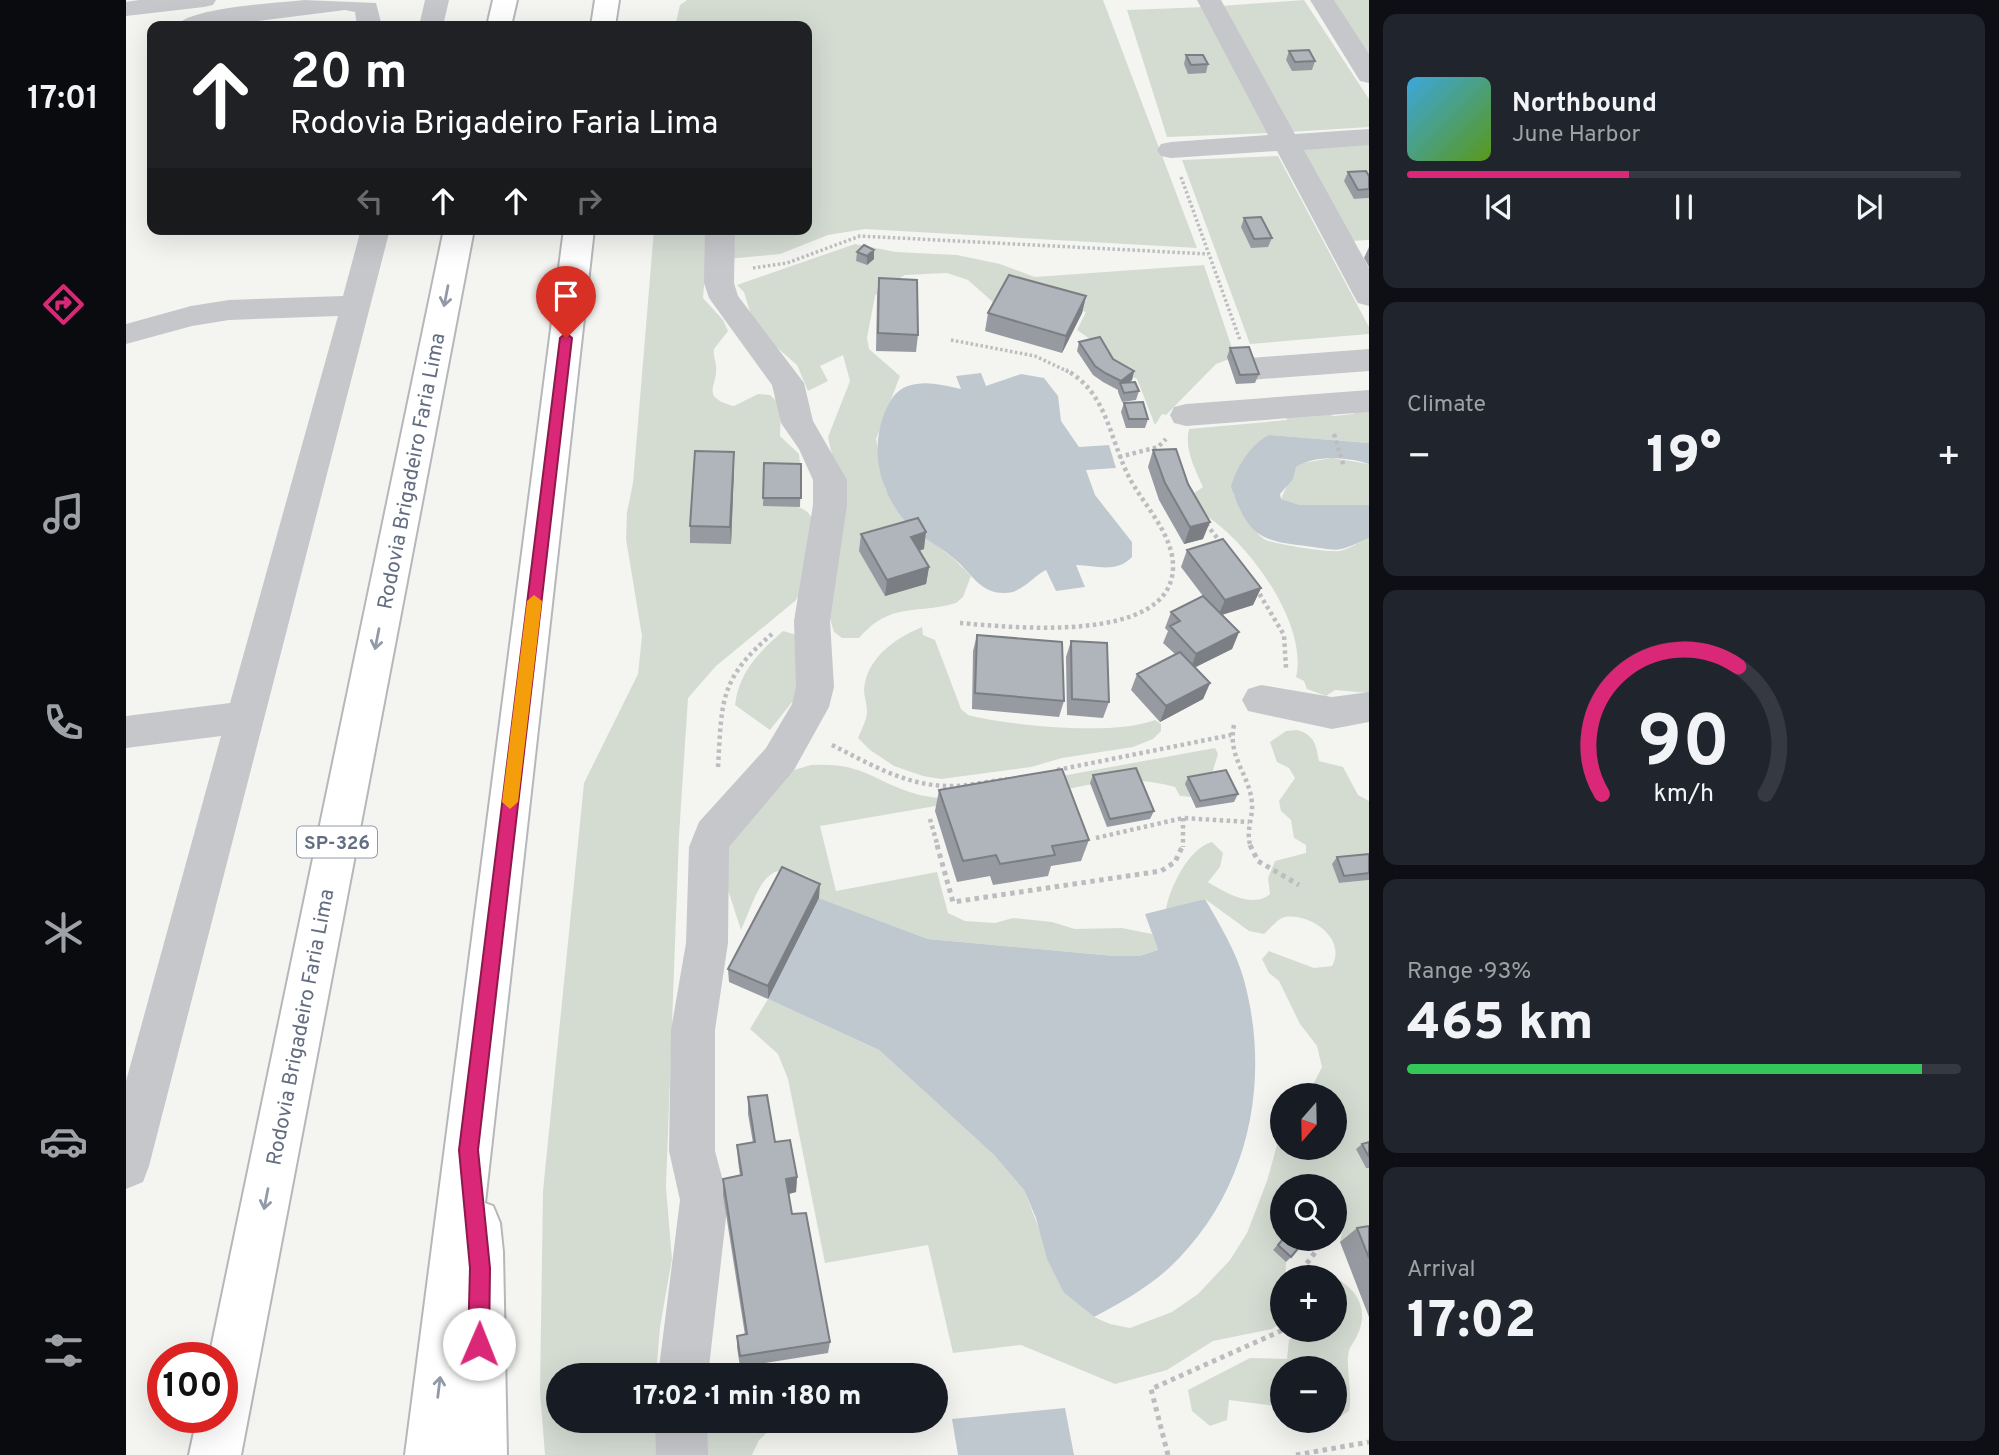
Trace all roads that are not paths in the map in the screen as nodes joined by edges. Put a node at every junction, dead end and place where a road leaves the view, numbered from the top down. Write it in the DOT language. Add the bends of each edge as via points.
graph roads {
  1 [pos="204,0"];
  2 [pos="437,0"];
  3 [pos="505,0"];
  4 [pos="607,0"];
  5 [pos="1209,0"];
  6 [pos="1322,0"];
  7 [pos="126,9"];
  8 [pos="198,21"];
  9 [pos="368,21"];
  10 [pos="431,21"];
  11 [pos="500,21"];
  12 [pos="604,21"];
  13 [pos="1369,75"];
  14 [pos="1369,137"];
  15 [pos="1286,142"];
  16 [pos="1171,150"];
  17 [pos="374,235"];
  18 [pos="458,235"];
  19 [pos="578,235"];
  20 [pos="720,235"];
  21 [pos="1356,247"];
  22 [pos="1369,296"];
  23 [pos="355,305"];
  24 [pos="126,334"];
  25 [pos="1247,358"];
  26 [pos="1369,360"];
  27 [pos="1369,401"];
  28 [pos="1186,415"];
  29 [pos="1261,700"];
  30 [pos="1369,707"];
  31 [pos="246,717"];
  32 [pos="126,732"];
  33 [pos="468,1150"];
  34 [pos="126,1166"];
  35 [pos="685,1363"];
  36 [pos="681,1433"];
  37 [pos="215,1455"];
  38 [pos="431,1455"];
  39 [pos="481,1455"];
  40 [pos="682,1455"];
  1 -- 7 [label="street"];
  2 -- 10 [label="street"];
  3 -- 11 [label="highway"];
  4 -- 12 [label="highway"];
  5 -- 15 [label="street"];
  6 -- 13 [label="street"];
  8 -- 9 [label="street" via="346,2 367,8"];
  14 -- 15 [label="street"];
  15 -- 16 [label="street"];
  15 -- 21 [label="street"];
  17 -- 23 [label="street"];
  18 -- 37 [label="highway, Rodovia Brigadeiro Faria Lima / SP-326, one-way"];
  19 -- 33 [label="highway"];
  20 -- 35 [label="street" via="719,283 724,298 788,383 797,423 830,481 830,505 812,621 815,687 810,707 780,758 713,834 709,847 707,943 693,1030 692,1151 704,1200"];
  21 -- 22 [label="street"];
  23 -- 24 [label="street" via="229,310"];
  23 -- 31 [label="street"];
  25 -- 26 [label="street"];
  27 -- 28 [label="street"];
  29 -- 30 [label="street" via="1332,713"];
  31 -- 32 [label="street"];
  31 -- 34 [label="street"];
  38 -- 33 [label="highway, one-way"];
  33 -- 39 [label="highway" via="480,1268"];
  36 -- 40 [label="street"];
}
